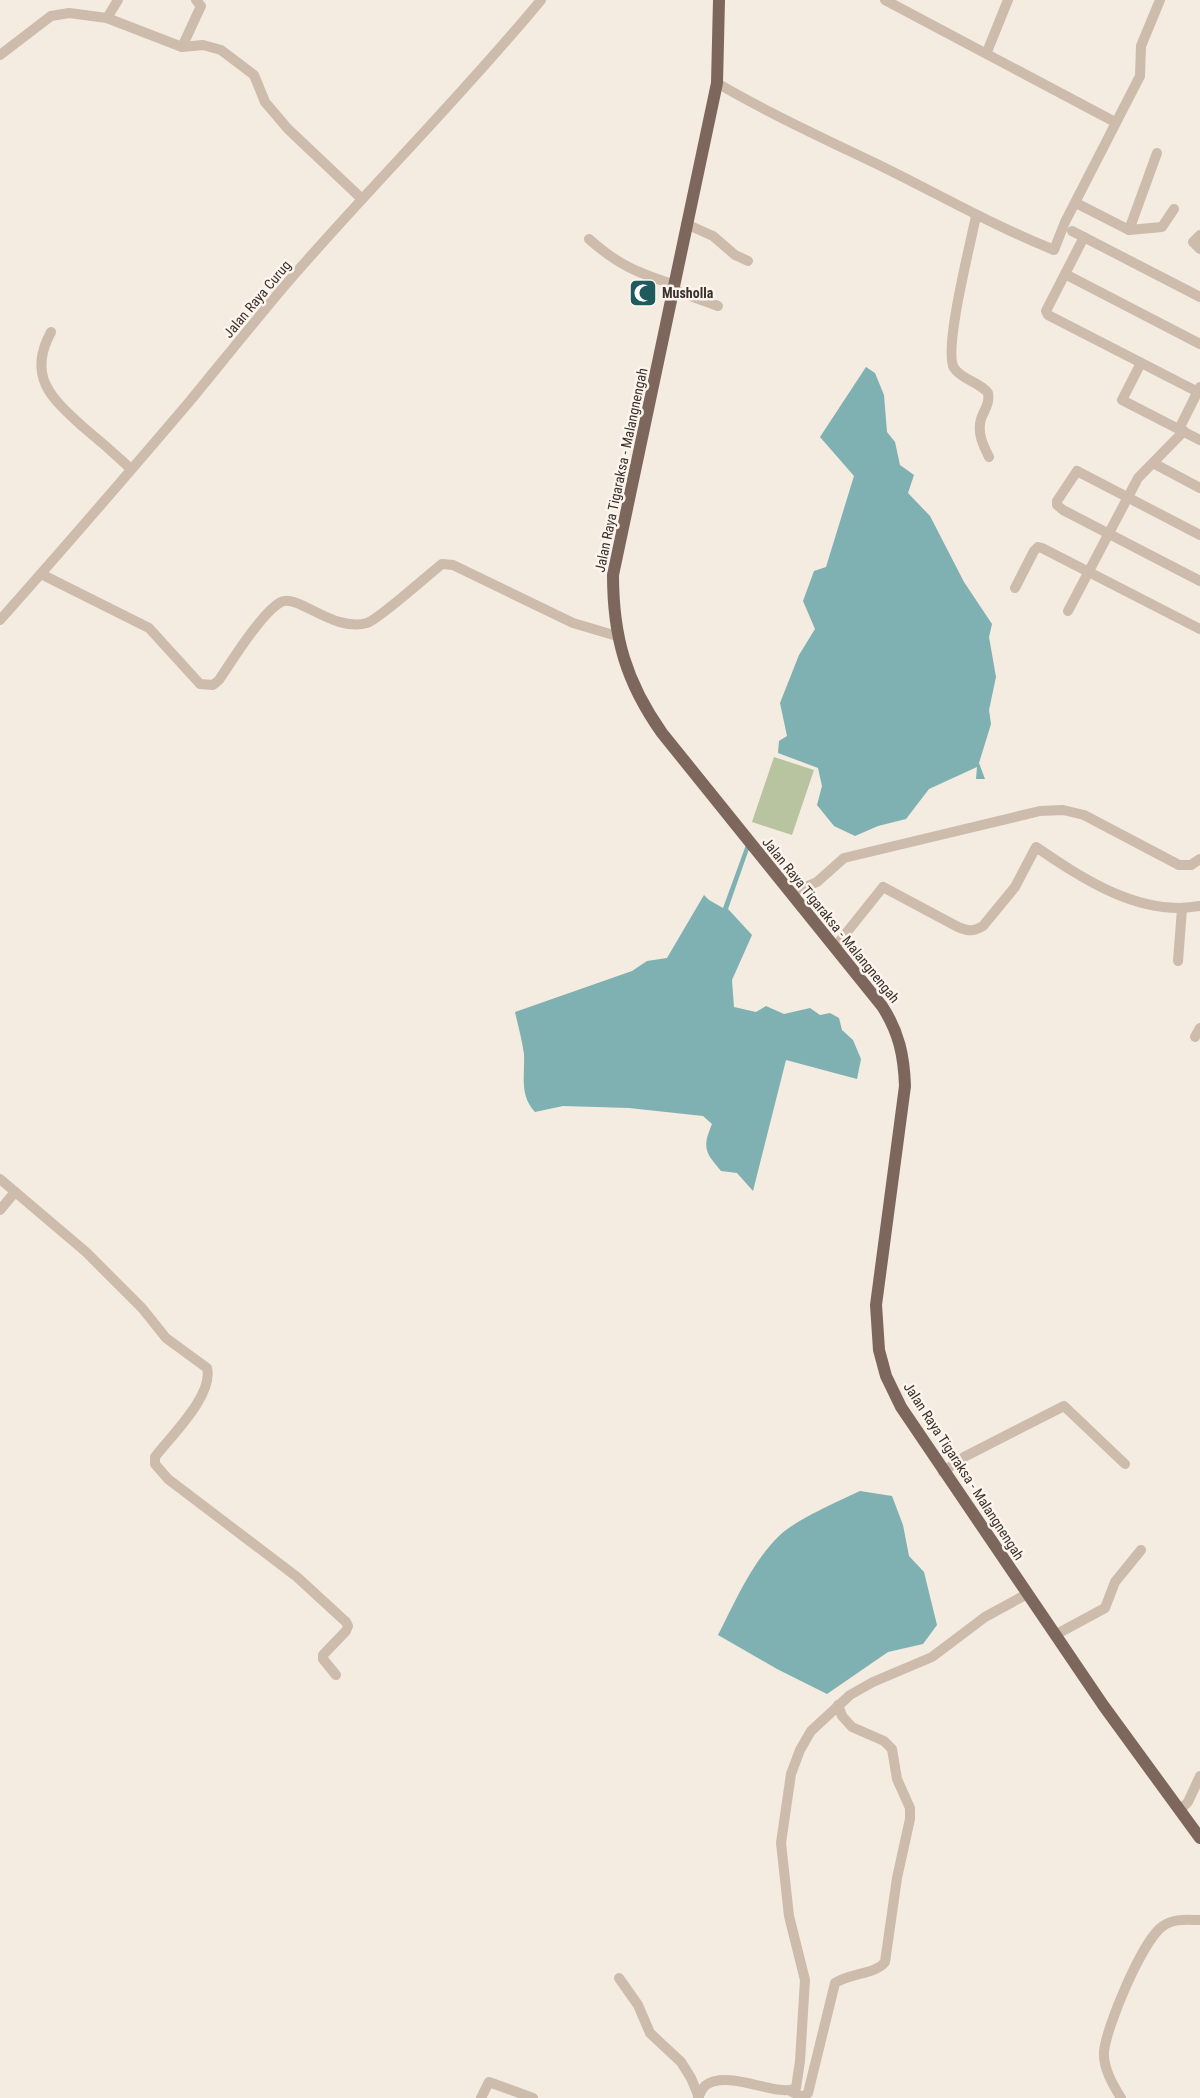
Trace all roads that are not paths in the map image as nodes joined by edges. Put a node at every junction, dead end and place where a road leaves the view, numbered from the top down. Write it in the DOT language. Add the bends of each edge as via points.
graph roads {
  1 [pos="118,0"];
  2 [pos="196,0"];
  3 [pos="541,0"];
  4 [pos="719,0"];
  5 [pos="886,0"];
  6 [pos="1008,0"];
  7 [pos="1160,0"];
  8 [pos="107,18"];
  9 [pos="182,47"];
  10 [pos="987,52"];
  11 [pos="0,55"];
  12 [pos="716,83"];
  13 [pos="1115,122"];
  14 [pos="1157,153"];
  15 [pos="362,199"];
  16 [pos="1076,203"];
  17 [pos="1174,209"];
  18 [pos="976,216"];
  19 [pos="686,224"];
  20 [pos="1129,230"];
  21 [pos="1072,231"];
  22 [pos="1200,234"];
  23 [pos="1084,237"];
  24 [pos="588,240"];
  25 [pos="1200,249"];
  26 [pos="748,260"];
  27 [pos="1065,274"];
  28 [pos="675,288"];
  29 [pos="1200,297"];
  30 [pos="718,306"];
  31 [pos="51,332"];
  32 [pos="1200,344"];
  33 [pos="1141,363"];
  34 [pos="1199,391"];
  35 [pos="1181,430"];
  36 [pos="1200,440"];
  37 [pos="989,457"];
  38 [pos="1153,463"];
  39 [pos="131,470"];
  40 [pos="1200,488"];
  41 [pos="1128,497"];
  42 [pos="1108,534"];
  43 [pos="1200,535"];
  44 [pos="1088,572"];
  45 [pos="41,574"];
  46 [pos="1200,581"];
  47 [pos="1015,588"];
  48 [pos="1068,611"];
  49 [pos="0,620"];
  50 [pos="1200,629"];
  51 [pos="617,636"];
  52 [pos="1200,859"];
  53 [pos="791,893"];
  54 [pos="1200,906"];
  55 [pos="1182,909"];
  56 [pos="835,947"];
  57 [pos="1178,961"];
  58 [pos="0,1179"];
  59 [pos="15,1192"];
  60 [pos="0,1210"];
  61 [pos="1125,1464"];
  62 [pos="943,1472"];
  63 [pos="1141,1550"];
  64 [pos="1027,1594"];
  65 [pos="1055,1634"];
  66 [pos="336,1675"];
  67 [pos="838,1705"];
  68 [pos="1200,1776"];
  69 [pos="1180,1810"];
  70 [pos="1200,1838"];
  71 [pos="1200,1920"];
  72 [pos="619,1978"];
  73 [pos="792,2092"];
  74 [pos="698,2097"];
  75 [pos="481,2098"];
  76 [pos="534,2098"];
  77 [pos="1121,2098"];
  1 -- 8 [label="street"];
  2 -- 9 [label="street" via="201,6"];
  3 -- 15 [label="street, Jalan Raya Curug"];
  4 -- 12 [label="main road, Jalan Raya Tigaraksa - Malangnengah"];
  5 -- 10 [label="street"];
  6 -- 10 [label="street"];
  7 -- 13 [label="street" via="1141,46 1140,76"];
  8 -- 9 [label="street"];
  8 -- 11 [label="street" via="69,14 51,16"];
  9 -- 15 [label="street" via="212,47 248,69 258,82 265,102 288,129"];
  10 -- 13 [label="street" via="1007,66"];
  12 -- 18 [label="street"];
  12 -- 19 [label="main road, Jalan Raya Tigaraksa - Malangnengah"];
  13 -- 16 [label="street"];
  14 -- 20 [label="street"];
  15 -- 39 [label="street, Jalan Raya Curug"];
  16 -- 18 [label="street" via="1054,250"];
  16 -- 20 [label="street"];
  17 -- 20 [label="street" via="1162,227"];
  18 -- 37 [label="street" via="951,356 955,368 988,393 980,432"];
  19 -- 26 [label="street" via="713,236 735,255"];
  19 -- 28 [label="main road, Jalan Raya Tigaraksa - Malangnengah"];
  21 -- 23 [label="street"];
  22 -- 25 [label="street" via="1194,242"];
  23 -- 27 [label="street"];
  23 -- 29 [label="street"];
  24 -- 28 [label="street" via="611,259"];
  27 -- 32 [label="street"];
  27 -- 33 [label="street" via="1046,311 1048,315"];
  28 -- 30 [label="street"];
  28 -- 51 [label="main road, Jalan Raya Tigaraksa - Malangnengah" via="613,575"];
  31 -- 39 [label="street" via="43,346 41,362 48,392"];
  33 -- 34 [label="street"];
  33 -- 35 [label="street" via="1122,400"];
  34 -- 35 [label="street"];
  35 -- 36 [label="street"];
  35 -- 38 [label="street"];
  38 -- 40 [label="street"];
  38 -- 41 [label="street" via="1138,478"];
  39 -- 45 [label="street, Jalan Raya Curug"];
  41 -- 42 [label="street"];
  41 -- 42 [label="street" via="1077,471 1057,502 1063,510"];
  41 -- 43 [label="street"];
  42 -- 44 [label="street"];
  42 -- 46 [label="street"];
  44 -- 47 [label="street" via="1038,547"];
  44 -- 48 [label="street"];
  44 -- 50 [label="street"];
  45 -- 49 [label="street, Jalan Raya Curug"];
  45 -- 51 [label="street" via="149,628 194,681 206,686 218,680 268,612 282,601 296,602 341,624 369,623 442,564 453,565 572,623"];
  51 -- 53 [label="main road, Jalan Raya Tigaraksa - Malangnengah" via="633,686 653,720"];
  52 -- 53 [label="street" via="1191,865 1179,864 1084,815 1063,810 1040,811 844,858 817,882"];
  53 -- 56 [label="main road, Jalan Raya Tigaraksa - Malangnengah"];
  54 -- 55 [label="street"];
  55 -- 56 [label="street" via="1144,903 1118,894 1086,880 1036,847 1015,888 976,930 958,927 883,886"];
  55 -- 57 [label="street"];
  56 -- 62 [label="main road, Jalan Raya Tigaraksa - Malangnengah" via="889,1017 903,1055 903,1114 876,1294 876,1325 892,1392"];
  58 -- 59 [label="street"];
  59 -- 60 [label="street"];
  59 -- 66 [label="street" via="86,1252 142,1308 166,1338 207,1368 207,1381 199,1401 155,1456 154,1464 168,1479 305,1583 346,1622 346,1631 322,1659"];
  61 -- 62 [label="street" via="1064,1406 964,1457"];
  62 -- 64 [label="main road, Jalan Raya Tigaraksa - Malangnengah"];
  63 -- 65 [label="street" via="1115,1582 1105,1608"];
  64 -- 65 [label="main road, Jalan Raya Tigaraksa - Malangnengah"];
  64 -- 67 [label="street" via="985,1617 932,1657 873,1682"];
  65 -- 69 [label="main road, Jalan Raya Tigaraksa - Malangnengah"];
  67 -- 73 [label="street" via="811,1731 797,1756 782,1832 788,1903 805,1980 799,2074"];
  67 -- 73 [label="street" via="842,1716 852,1726 884,1741 892,1749 897,1779 909,1804 910,1815 901,1854 886,1962 881,1967 855,1973 835,1983 808,2092 803,2097"];
  68 -- 69 [label="street" via="1188,1802"];
  69 -- 70 [label="main road, Jalan Raya Tigaraksa - Malangnengah"];
  71 -- 77 [label="street" via="1174,1921 1161,1927 1149,1942 1115,2010 1104,2052 1108,2072"];
  72 -- 74 [label="street" via="638,2005 650,2033 681,2062"];
  73 -- 74 [label="street" via="780,2094 739,2084 714,2082 704,2087"];
  75 -- 76 [label="street" via="489,2082"];
}
